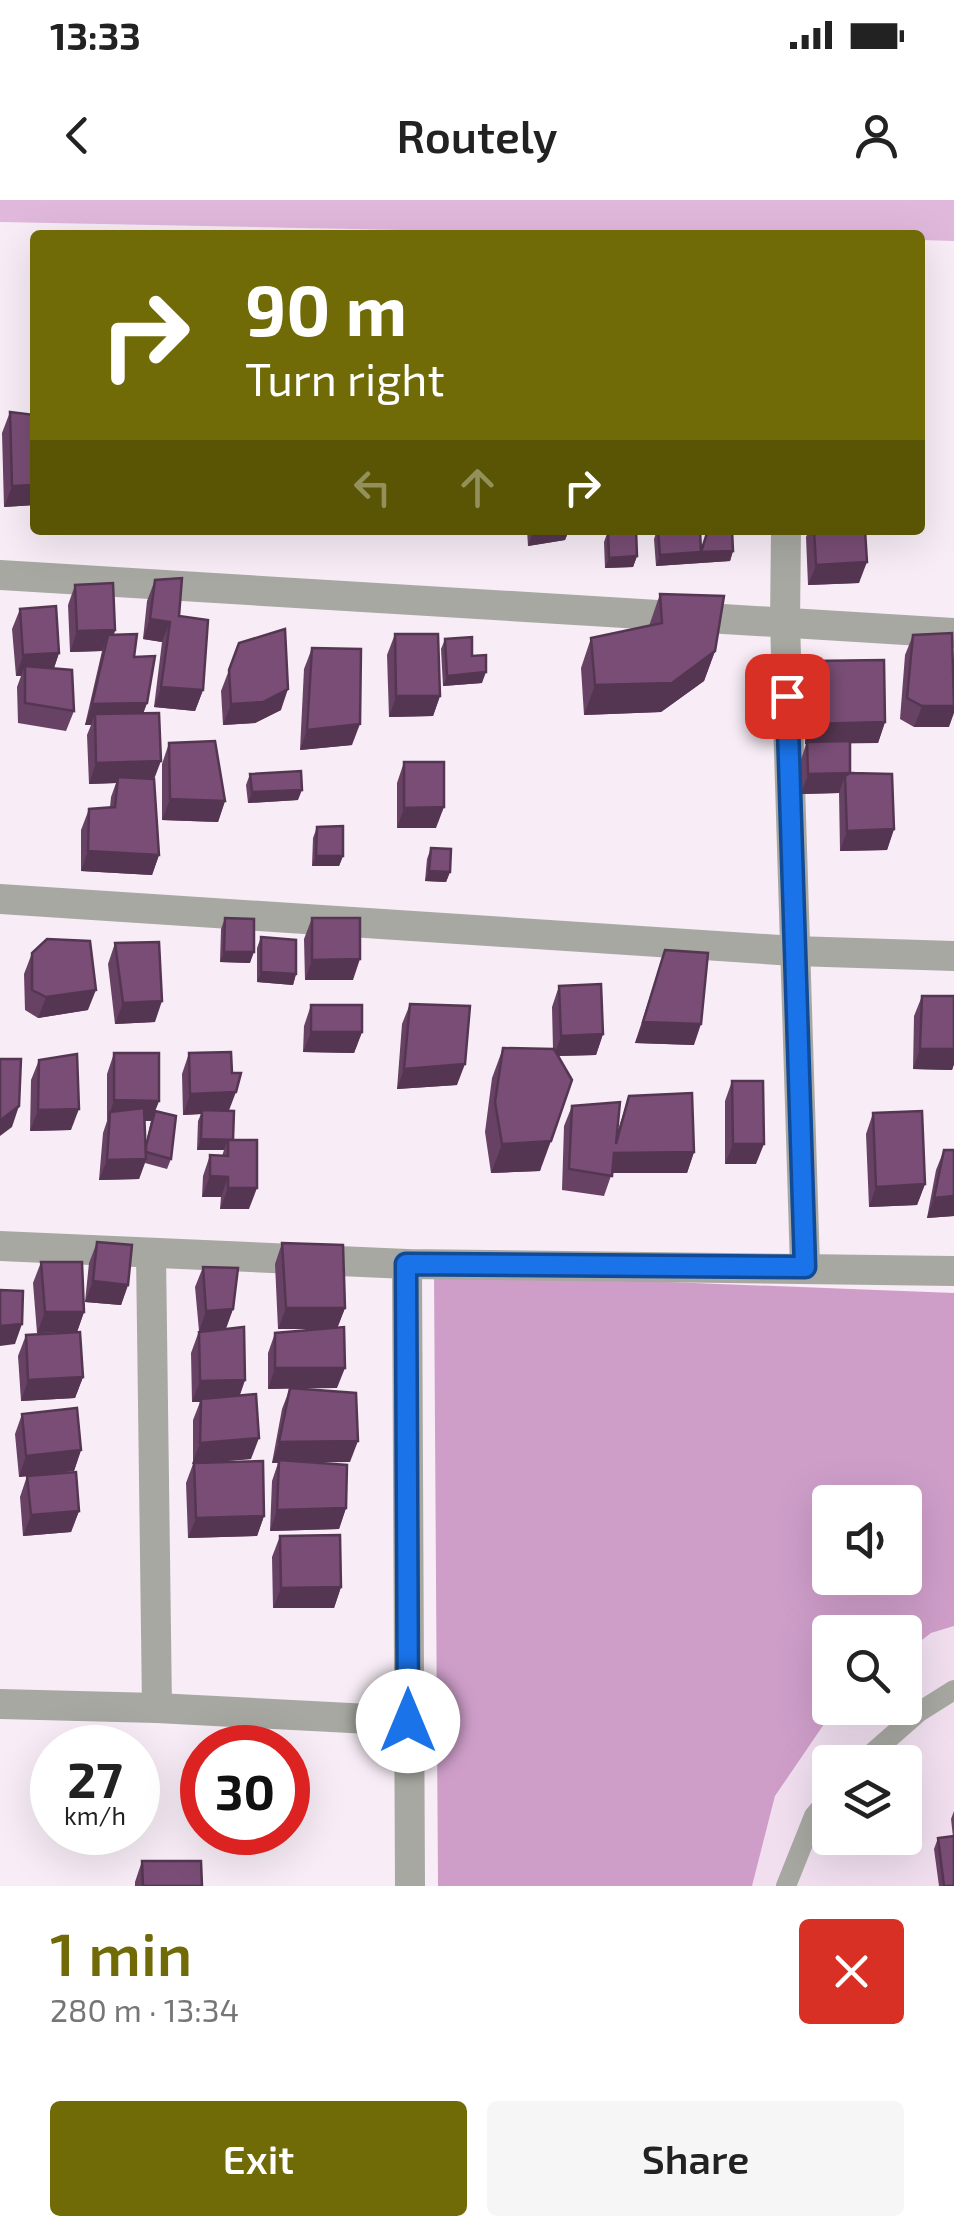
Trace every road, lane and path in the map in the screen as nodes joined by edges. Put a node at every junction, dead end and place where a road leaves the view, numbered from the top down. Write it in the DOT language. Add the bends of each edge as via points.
graph roads {
  1 [pos="786,535"];
  2 [pos="0,574"];
  3 [pos="785,624"];
  4 [pos="954,633"];
  5 [pos="0,899"];
  6 [pos="794,951"];
  7 [pos="954,956"];
  8 [pos="0,1246"];
  9 [pos="151,1253"];
  10 [pos="406,1264"];
  11 [pos="805,1267"];
  12 [pos="954,1271"];
  13 [pos="954,1690"];
  14 [pos="0,1704"];
  15 [pos="157,1708"];
  16 [pos="408,1721"];
  17 [pos="881,1745"];
  18 [pos="812,1821"];
  19 [pos="410,1886"];
  20 [pos="786,1886"];
  1 -- 3 [label="street"];
  2 -- 3 [label="street"];
  3 -- 4 [label="street"];
  3 -- 6 [label="street"];
  5 -- 6 [label="street"];
  6 -- 7 [label="street"];
  6 -- 11 [label="street"];
  8 -- 9 [label="street"];
  9 -- 10 [label="street"];
  9 -- 15 [label="street"];
  10 -- 11 [label="street"];
  10 -- 16 [label="street"];
  11 -- 12 [label="street"];
  13 -- 17 [label="lane"];
  14 -- 15 [label="street"];
  15 -- 16 [label="street"];
  16 -- 19 [label="street"];
  18 -- 20 [label="lane"];
}
